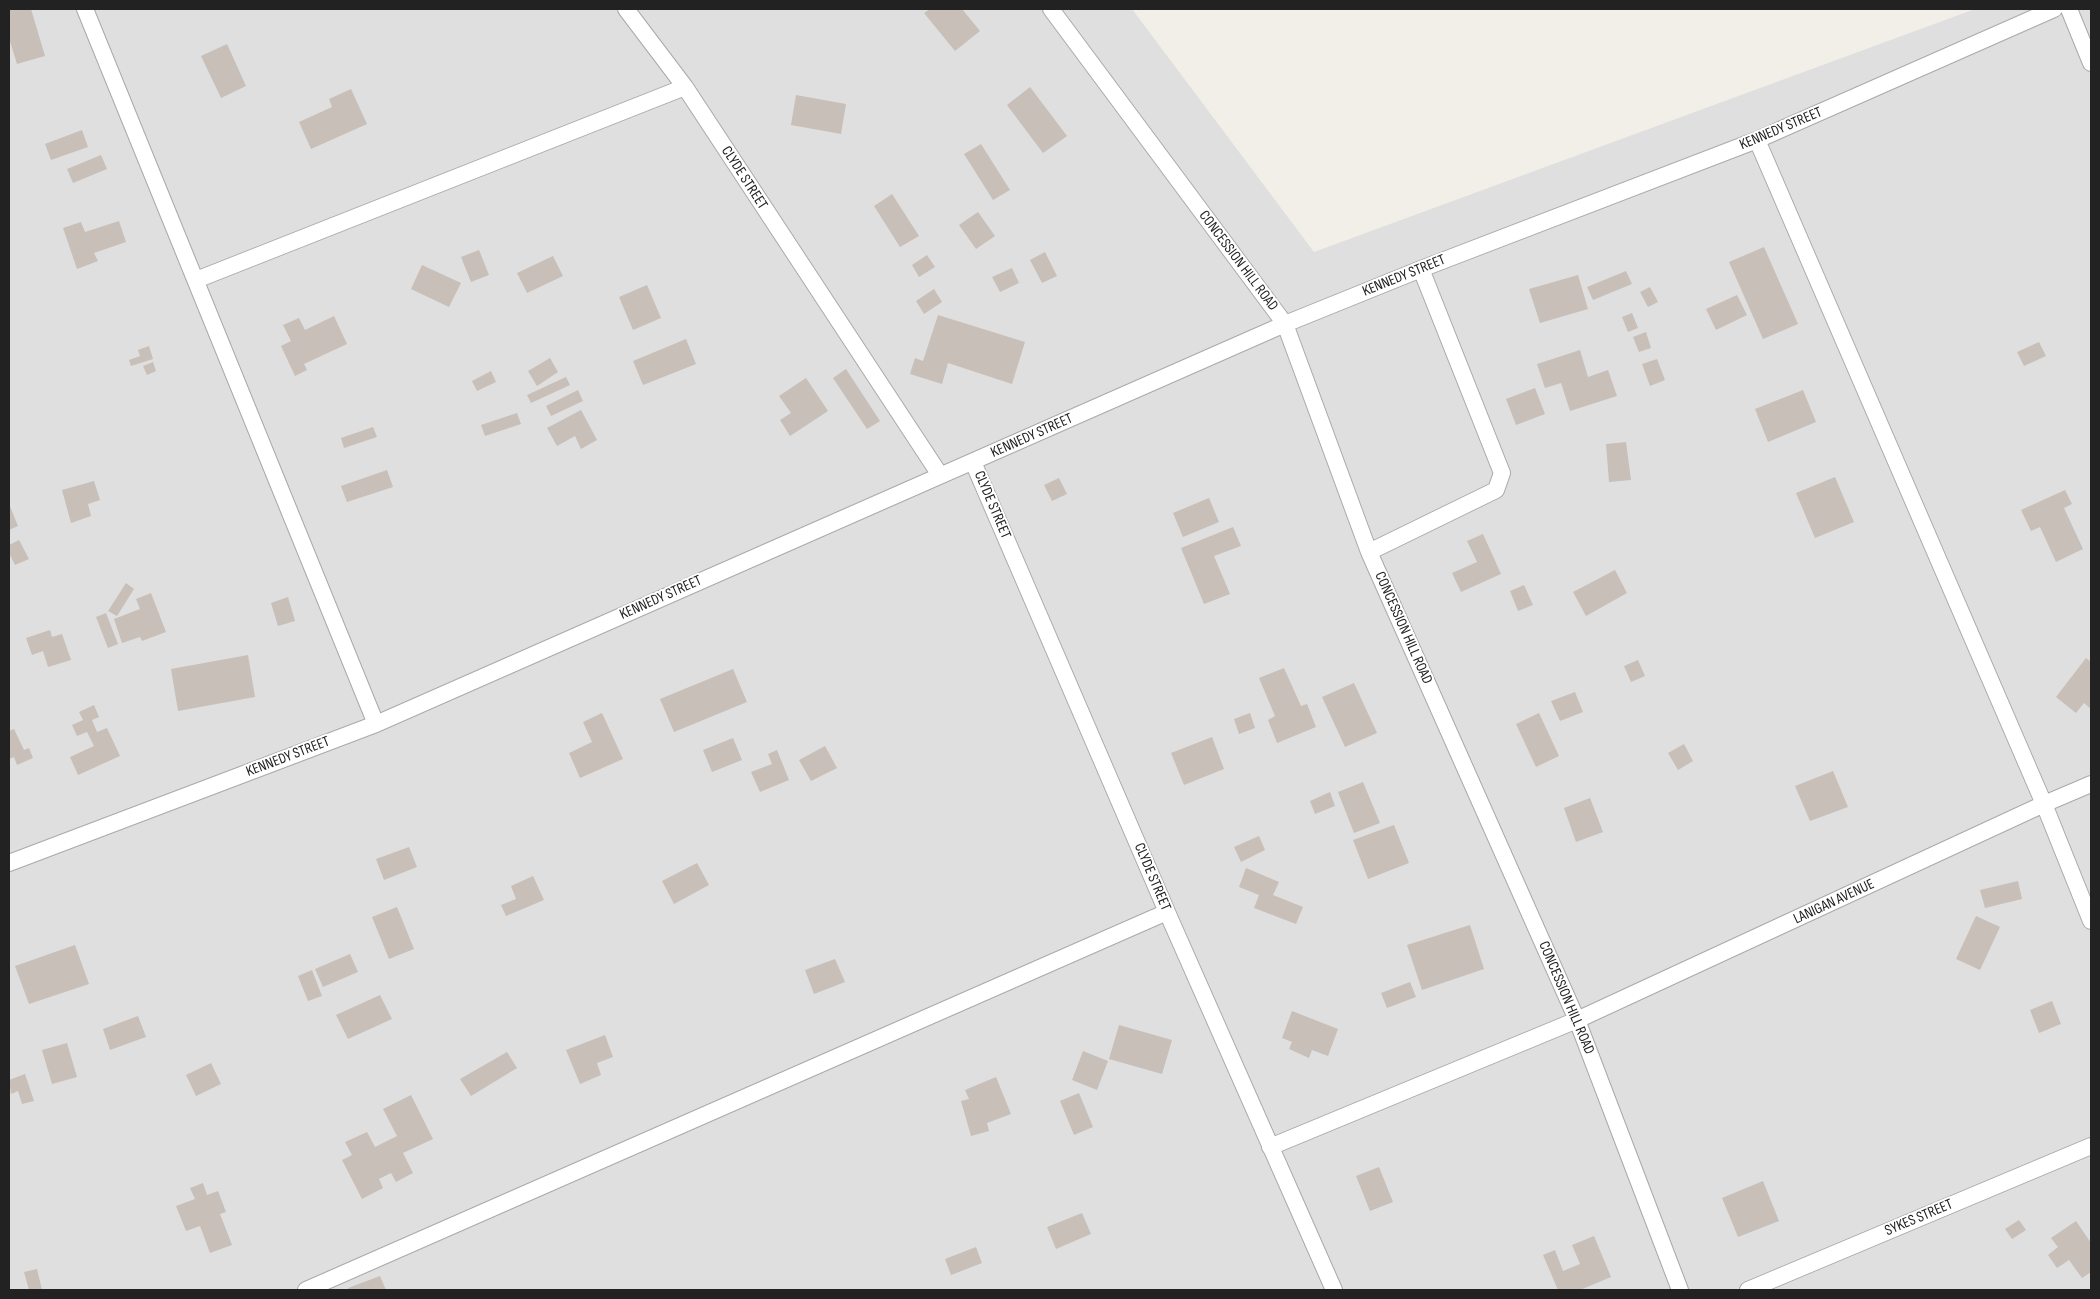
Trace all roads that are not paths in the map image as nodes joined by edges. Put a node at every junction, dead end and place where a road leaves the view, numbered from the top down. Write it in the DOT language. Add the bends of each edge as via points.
graph roads {
  1 [pos="85,9"];
  2 [pos="626,9"];
  3 [pos="1051,9"];
  4 [pos="2054,9"];
  5 [pos="2068,9"];
  6 [pos="2091,63"];
  7 [pos="685,87"];
  8 [pos="1757,140"];
  9 [pos="1421,269"];
  10 [pos="196,280"];
  11 [pos="1285,324"];
  12 [pos="973,462"];
  13 [pos="940,476"];
  14 [pos="1369,552"];
  15 [pos="376,724"];
  16 [pos="2091,784"];
  17 [pos="2044,804"];
  18 [pos="9,863"];
  19 [pos="1167,912"];
  20 [pos="2091,921"];
  21 [pos="1577,1020"];
  22 [pos="2091,1146"];
  23 [pos="1270,1147"];
  24 [pos="306,1290"];
  25 [pos="1334,1290"];
  26 [pos="1680,1290"];
  27 [pos="1748,1290"];
  1 -- 10 [label="street"];
  2 -- 7 [label="street, CLYDE STREET"];
  3 -- 11 [label="street, CONCESSION HILL ROAD"];
  4 -- 8 [label="street, KENNEDY STREET"];
  5 -- 6 [label="street"];
  7 -- 10 [label="street"];
  7 -- 13 [label="street, CLYDE STREET"];
  8 -- 9 [label="street, KENNEDY STREET"];
  8 -- 17 [label="street"];
  9 -- 11 [label="street, KENNEDY STREET"];
  9 -- 14 [label="street" via="1502,473 1496,490"];
  10 -- 15 [label="street"];
  11 -- 12 [label="street, KENNEDY STREET"];
  11 -- 14 [label="street, CONCESSION HILL ROAD"];
  12 -- 13 [label="street, KENNEDY STREET"];
  12 -- 19 [label="street, CLYDE STREET"];
  13 -- 15 [label="street, KENNEDY STREET"];
  14 -- 21 [label="street, CONCESSION HILL ROAD"];
  15 -- 18 [label="street, KENNEDY STREET"];
  16 -- 17 [label="street, LANIGAN AVENUE"];
  17 -- 20 [label="street"];
  17 -- 21 [label="street, LANIGAN AVENUE"];
  19 -- 23 [label="street, CLYDE STREET"];
  19 -- 24 [label="street"];
  21 -- 23 [label="street, LANIGAN AVENUE"];
  21 -- 26 [label="street, CONCESSION HILL ROAD"];
  22 -- 27 [label="street, SYKES STREET"];
  23 -- 25 [label="street, CLYDE STREET"];
}
